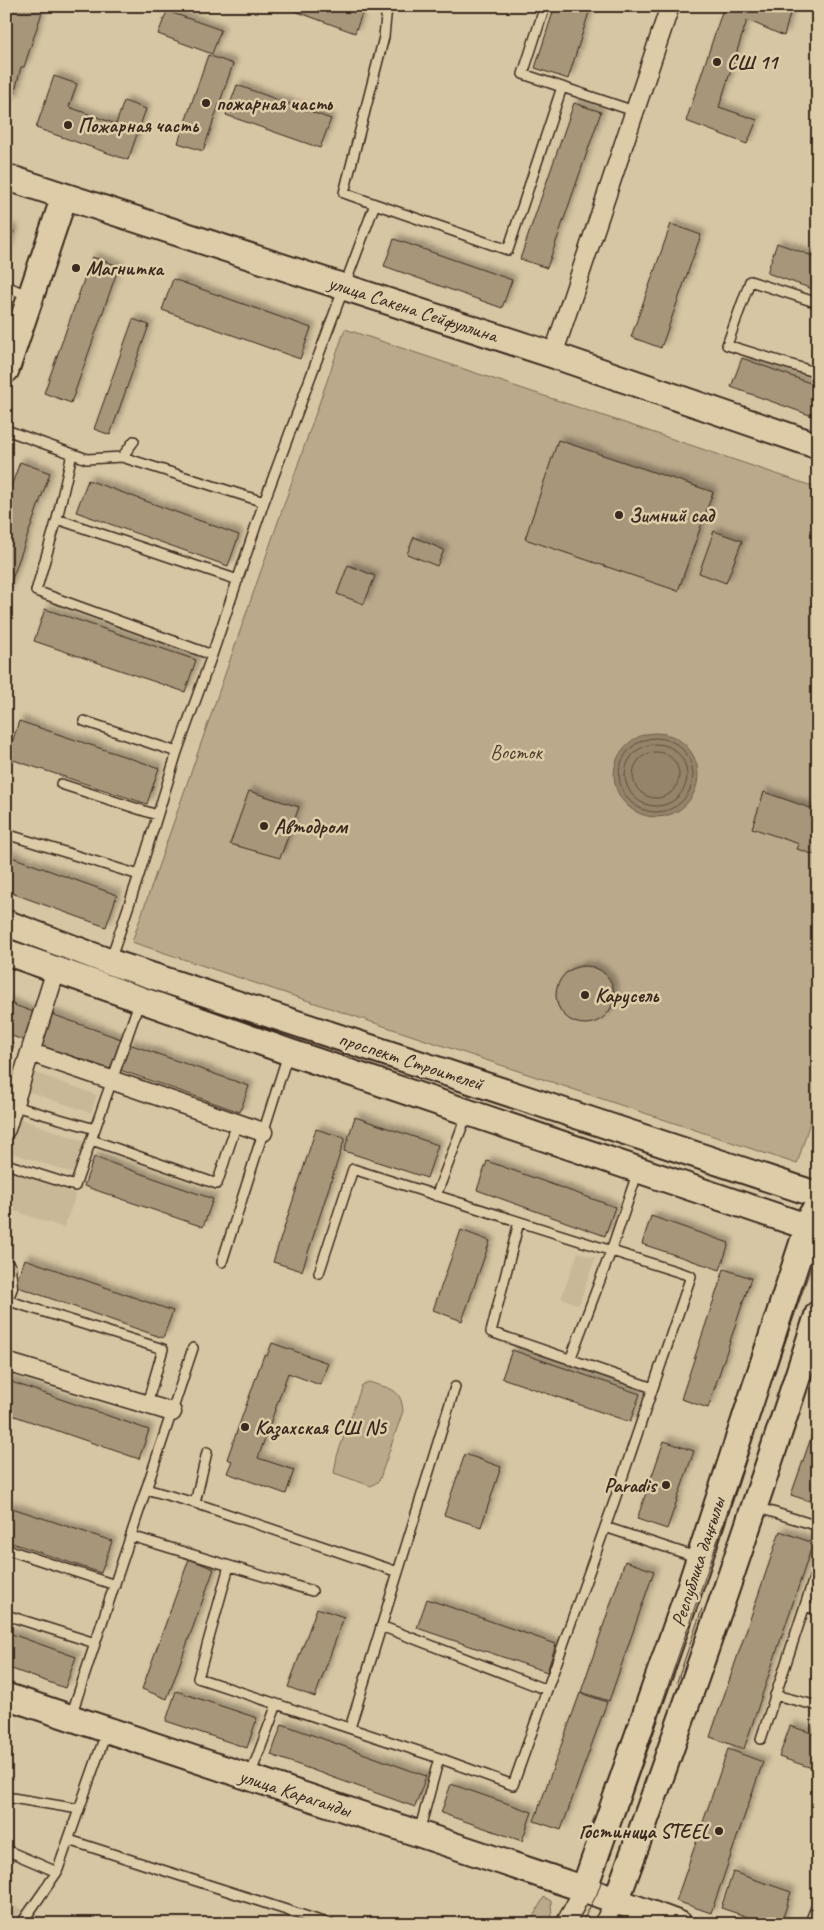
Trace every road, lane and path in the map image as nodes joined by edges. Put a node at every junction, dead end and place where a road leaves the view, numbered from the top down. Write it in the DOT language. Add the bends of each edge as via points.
graph roads {
  1 [pos="388,6"];
  2 [pos="546,6"];
  3 [pos="670,6"];
  4 [pos="562,87"];
  5 [pos="634,110"];
  6 [pos="6,177"];
  7 [pos="64,197"];
  8 [pos="374,204"];
  9 [pos="6,286"];
  10 [pos="345,287"];
  11 [pos="31,297"];
  12 [pos="818,304"];
  13 [pos="553,355"];
  14 [pos="6,370"];
  15 [pos="818,373"];
  16 [pos="6,430"];
  17 [pos="134,441"];
  18 [pos="818,446"];
  19 [pos="72,454"];
  20 [pos="122,457"];
  21 [pos="264,502"];
  22 [pos="56,519"];
  23 [pos="238,580"];
  24 [pos="212,655"];
  25 [pos="84,722"];
  26 [pos="177,752"];
  27 [pos="61,784"];
  28 [pos="157,815"];
  29 [pos="6,834"];
  30 [pos="138,875"];
  31 [pos="6,923"];
  32 [pos="6,952"];
  33 [pos="110,962"];
  34 [pos="56,970"];
  35 [pos="140,1000"];
  36 [pos="289,1052"];
  37 [pos="41,1056"];
  38 [pos="112,1080"];
  39 [pos="14,1106"];
  40 [pos="467,1112"];
  41 [pos="237,1123"];
  42 [pos="6,1129"];
  43 [pos="95,1129"];
  44 [pos="263,1132"];
  45 [pos="92,1140"];
  46 [pos="6,1164"];
  47 [pos="638,1171"];
  48 [pos="818,1195"];
  49 [pos="436,1196"];
  50 [pos="519,1222"];
  51 [pos="813,1232"];
  52 [pos="611,1251"];
  53 [pos="222,1262"];
  54 [pos="6,1268"];
  55 [pos="319,1273"];
  56 [pos="6,1292"];
  57 [pos="6,1300"];
  58 [pos="818,1314"];
  59 [pos="193,1348"];
  60 [pos="570,1360"];
  61 [pos="6,1362"];
  62 [pos="455,1387"];
  63 [pos="653,1388"];
  64 [pos="147,1404"];
  65 [pos="172,1412"];
  66 [pos="207,1452"];
  67 [pos="146,1489"];
  68 [pos="195,1503"];
  69 [pos="755,1506"];
  70 [pos="818,1526"];
  71 [pos="605,1527"];
  72 [pos="131,1536"];
  73 [pos="6,1549"];
  74 [pos="699,1558"];
  75 [pos="229,1566"];
  76 [pos="818,1566"];
  77 [pos="398,1572"];
  78 [pos="114,1585"];
  79 [pos="312,1591"];
  80 [pos="805,1606"];
  81 [pos="818,1610"];
  82 [pos="6,1615"];
  83 [pos="381,1626"];
  84 [pos="95,1643"];
  85 [pos="547,1690"];
  86 [pos="775,1695"];
  87 [pos="6,1696"];
  88 [pos="277,1704"];
  89 [pos="818,1706"];
  90 [pos="70,1718"];
  91 [pos="350,1728"];
  92 [pos="107,1730"];
  93 [pos="761,1739"];
  94 [pos="439,1758"];
  95 [pos="249,1778"];
  96 [pos="6,1797"];
  97 [pos="80,1810"];
  98 [pos="418,1834"];
  99 [pos="69,1840"];
  100 [pos="6,1850"];
  101 [pos="57,1872"];
  102 [pos="584,1889"];
  103 [pos="616,1901"];
  104 [pos="818,1903"];
  105 [pos="21,1924"];
  106 [pos="330,1924"];
  107 [pos="565,1924"];
  108 [pos="603,1924"];
  109 [pos="679,1924"];
  110 [pos="809,1924"];
  1 -- 8 [label="lane" via="384,37 344,193"];
  2 -- 4 [label="lane" via="523,74"];
  3 -- 5 [label="street"];
  4 -- 5 [label="lane"];
  4 -- 8 [label="lane" via="508,250"];
  5 -- 13 [label="street"];
  6 -- 7 [label="street, улица Сакена Сейфуллина"];
  7 -- 10 [label="street, улица Сакена Сейфуллина"];
  7 -- 11 [label="street"];
  8 -- 10 [label="lane"];
  9 -- 11 [label="lane"];
  10 -- 13 [label="street, улица Сакена Сейфуллина"];
  10 -- 21 [label="lane"];
  11 -- 14 [label="street"];
  12 -- 15 [label="lane" via="750,281 727,345"];
  13 -- 18 [label="street, улица Сакена Сейфуллина"];
  16 -- 19 [label="lane"];
  17 -- 20 [label="lane"];
  19 -- 20 [label="lane" via="87,459"];
  19 -- 22 [label="lane"];
  20 -- 21 [label="lane"];
  21 -- 23 [label="lane"];
  22 -- 23 [label="lane"];
  22 -- 24 [label="lane" via="36,591"];
  23 -- 24 [label="lane"];
  24 -- 26 [label="lane"];
  25 -- 26 [label="lane"];
  26 -- 28 [label="lane"];
  27 -- 28 [label="lane"];
  28 -- 30 [label="lane"];
  29 -- 30 [label="lane"];
  30 -- 33 [label="lane"];
  31 -- 33 [label="street, проспект Строителей"];
  32 -- 34 [label="street, проспект Строителей"];
  33 -- 48 [label="street, проспект Строителей"];
  34 -- 35 [label="street, проспект Строителей"];
  34 -- 39 [label="street"];
  35 -- 36 [label="street, проспект Строителей"];
  35 -- 38 [label="lane"];
  36 -- 40 [label="street, проспект Строителей"];
  36 -- 44 [label="lane"];
  37 -- 38 [label="street"];
  38 -- 41 [label="street"];
  38 -- 43 [label="lane"];
  39 -- 42 [label="street"];
  39 -- 43 [label="lane"];
  40 -- 47 [label="street, проспект Строителей"];
  40 -- 49 [label="lane"];
  41 -- 44 [label="street"];
  41 -- 45 [label="lane" via="217,1184"];
  43 -- 45 [label="lane"];
  44 -- 53 [label="lane"];
  45 -- 46 [label="lane" via="75,1186"];
  47 -- 51 [label="street, проспект Строителей"];
  47 -- 52 [label="lane"];
  48 -- 51 [label="street, Республика даңғылы"];
  49 -- 50 [label="lane"];
  49 -- 55 [label="lane" via="353,1169"];
  50 -- 52 [label="lane"];
  50 -- 60 [label="lane" via="491,1332"];
  51 -- 74 [label="street, Республика даңғылы"];
  52 -- 60 [label="lane"];
  52 -- 63 [label="lane" via="691,1276"];
  54 -- 56 [label="street"];
  57 -- 64 [label="lane" via="163,1349"];
  58 -- 69 [label="street, Республика даңғылы"];
  59 -- 65 [label="lane"];
  60 -- 63 [label="lane"];
  61 -- 64 [label="street"];
  62 -- 77 [label="lane"];
  63 -- 71 [label="lane"];
  64 -- 65 [label="street"];
  65 -- 67 [label="lane"];
  66 -- 68 [label="lane"];
  67 -- 68 [label="lane"];
  67 -- 72 [label="lane"];
  68 -- 77 [label="lane"];
  69 -- 70 [label="lane"];
  69 -- 103 [label="street, Республика даңғылы"];
  71 -- 74 [label="lane"];
  71 -- 85 [label="lane"];
  72 -- 75 [label="lane"];
  72 -- 78 [label="lane"];
  73 -- 78 [label="lane"];
  74 -- 102 [label="street, Республика даңғылы"];
  75 -- 79 [label="lane"];
  75 -- 88 [label="lane" via="198,1678"];
  76 -- 80 [label="lane"];
  77 -- 83 [label="lane"];
  78 -- 84 [label="lane"];
  80 -- 81 [label="lane"];
  80 -- 86 [label="lane"];
  82 -- 84 [label="lane"];
  83 -- 85 [label="lane"];
  83 -- 91 [label="lane"];
  84 -- 90 [label="lane"];
  85 -- 94 [label="lane" via="512,1785"];
  86 -- 89 [label="lane"];
  86 -- 93 [label="lane"];
  87 -- 90 [label="street, улица Караганды"];
  88 -- 91 [label="lane"];
  88 -- 95 [label="lane"];
  90 -- 92 [label="street, улица Караганды"];
  91 -- 94 [label="lane"];
  92 -- 95 [label="street, улица Караганды"];
  92 -- 97 [label="lane"];
  94 -- 98 [label="lane"];
  95 -- 98 [label="street, улица Караганды"];
  96 -- 97 [label="lane"];
  97 -- 99 [label="lane"];
  98 -- 102 [label="street, улица Караганды"];
  99 -- 101 [label="lane"];
  99 -- 106 [label="lane"];
  100 -- 101 [label="lane"];
  101 -- 105 [label="lane"];
  102 -- 103 [label="street, улица Караганды"];
  102 -- 107 [label="street, Республика даңғылы"];
  103 -- 108 [label="street, Республика даңғылы"];
  103 -- 109 [label="street"];
  104 -- 110 [label="lane"];
}
